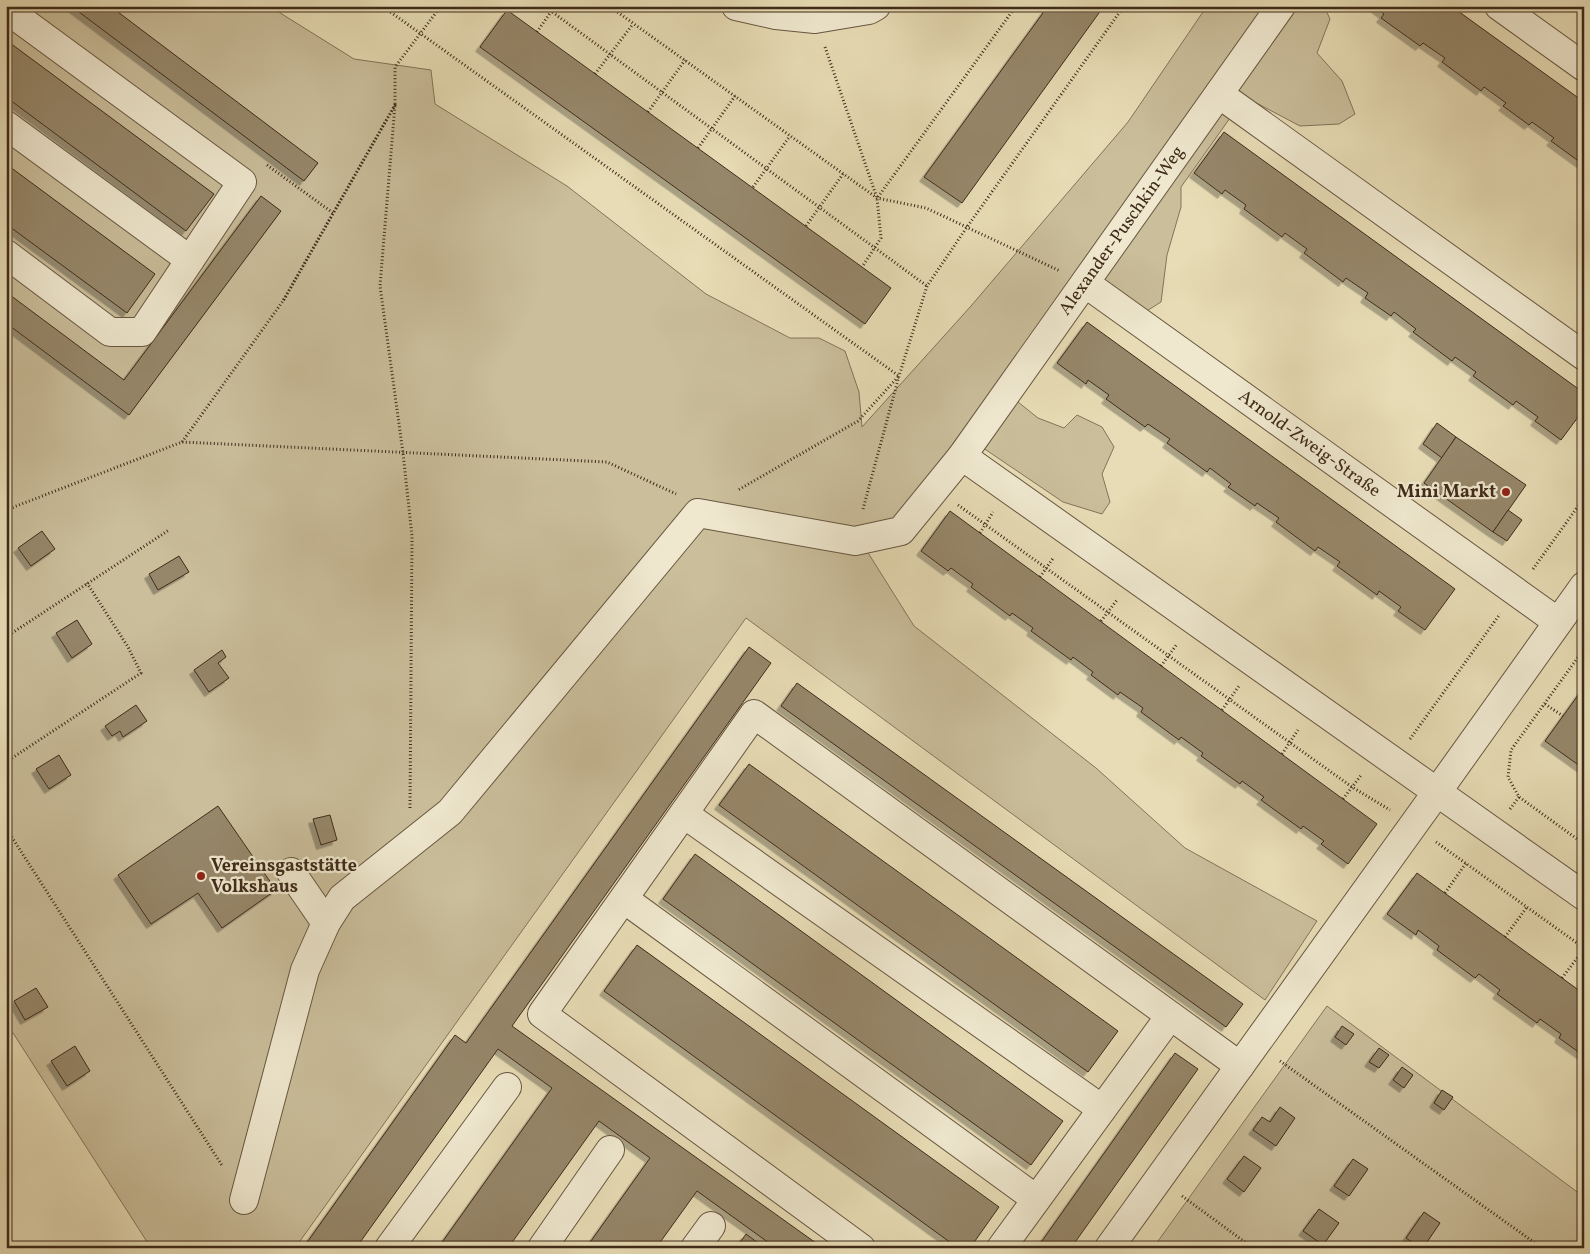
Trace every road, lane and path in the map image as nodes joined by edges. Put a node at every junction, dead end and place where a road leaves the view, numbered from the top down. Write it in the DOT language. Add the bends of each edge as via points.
graph roads {
  1 [pos="382,6"];
  2 [pos="441,6"];
  3 [pos="544,6"];
  4 [pos="555,6"];
  5 [pos="610,6"];
  6 [pos="736,6"];
  7 [pos="876,6"];
  8 [pos="1016,6"];
  9 [pos="1124,6"];
  10 [pos="1281,6"];
  11 [pos="1499,6"];
  12 [pos="6,9"];
  13 [pos="552,11"];
  14 [pos="815,19"];
  15 [pos="634,24"];
  16 [pos="421,32"];
  17 [pos="537,32"];
  18 [pos="610,54"];
  19 [pos="685,60"];
  20 [pos="1584,67"];
  21 [pos="595,74"];
  22 [pos="662,93"];
  23 [pos="1218,94"];
  24 [pos="735,96"];
  25 [pos="395,105"];
  26 [pos="648,112"];
  27 [pos="6,125"];
  28 [pos="712,129"];
  29 [pos="790,136"];
  30 [pos="698,148"];
  31 [pos="766,169"];
  32 [pos="843,174"];
  33 [pos="752,188"];
  34 [pos="877,198"];
  35 [pos="819,207"];
  36 [pos="806,226"];
  37 [pos="967,227"];
  38 [pos="876,247"];
  39 [pos="6,254"];
  40 [pos="190,260"];
  41 [pos="862,266"];
  42 [pos="1085,283"];
  43 [pos="927,286"];
  44 [pos="1584,356"];
  45 [pos="899,376"];
  46 [pos="182,442"];
  47 [pos="403,453"];
  48 [pos="962,456"];
  49 [pos="935,489"];
  50 [pos="1584,498"];
  51 [pos="6,510"];
  52 [pos="698,513"];
  53 [pos="169,530"];
  54 [pos="855,541"];
  55 [pos="87,583"];
  56 [pos="1584,586"];
  57 [pos="1516,593"];
  58 [pos="1558,622"];
  59 [pos="6,637"];
  60 [pos="1584,649"];
  61 [pos="1545,704"];
  62 [pos="1562,716"];
  63 [pos="6,762"];
  64 [pos="1393,763"];
  65 [pos="1437,792"];
  66 [pos="684,814"];
  67 [pos="1414,825"];
  68 [pos="6,828"];
  69 [pos="1584,844"];
  70 [pos="404,848"];
  71 [pos="1466,863"];
  72 [pos="291,872"];
  73 [pos="1445,893"];
  74 [pos="1584,896"];
  75 [pos="624,899"];
  76 [pos="1526,907"];
  77 [pos="326,923"];
  78 [pos="1505,937"];
  79 [pos="1584,948"];
  80 [pos="1562,978"];
  81 [pos="1170,1016"];
  82 [pos="1256,1044"];
  83 [pos="1240,1066"];
  84 [pos="507,1087"];
  85 [pos="1102,1109"];
  86 [pos="610,1150"];
  87 [pos="1159,1179"];
  88 [pos="244,1200"];
  89 [pos="1036,1200"];
  90 [pos="711,1226"];
  91 [pos="389,1248"];
  92 [pos="542,1248"];
  93 [pos="695,1248"];
  94 [pos="862,1248"];
  95 [pos="1001,1248"];
  96 [pos="1110,1248"];
  97 [pos="1253,1248"];
  98 [pos="1542,1248"];
  1 -- 16 [label="path"];
  2 -- 16 [label="path"];
  3 -- 13 [label="path"];
  4 -- 13 [label="path"];
  5 -- 15 [label="path"];
  6 -- 14 [label="street"];
  7 -- 14 [label="street"];
  8 -- 34 [label="path"];
  9 -- 37 [label="path"];
  10 -- 23 [label="street, Alexander-Puschkin-Weg"];
  11 -- 20 [label="street"];
  12 -- 40 [label="street" via="242,182"];
  13 -- 17 [label="path"];
  13 -- 18 [label="path"];
  14 -- 34 [label="path"];
  15 -- 18 [label="path"];
  15 -- 19 [label="path"];
  16 -- 25 [label="path" via="395,67"];
  16 -- 45 [label="path"];
  18 -- 21 [label="path"];
  18 -- 22 [label="path"];
  19 -- 22 [label="path"];
  19 -- 24 [label="path"];
  22 -- 26 [label="path"];
  22 -- 28 [label="path"];
  23 -- 42 [label="street, Alexander-Puschkin-Weg"];
  23 -- 44 [label="street"];
  24 -- 28 [label="path"];
  24 -- 29 [label="path"];
  25 -- 46 [label="path" via="283,301"];
  25 -- 47 [label="path" via="380,286"];
  27 -- 40 [label="street"];
  28 -- 30 [label="path"];
  28 -- 31 [label="path"];
  29 -- 31 [label="path"];
  29 -- 32 [label="path"];
  31 -- 33 [label="path"];
  31 -- 35 [label="path"];
  32 -- 34 [label="path"];
  32 -- 35 [label="path"];
  34 -- 37 [label="path" via="926,208"];
  34 -- 38 [label="path" via="881,238"];
  35 -- 36 [label="path"];
  35 -- 38 [label="path"];
  37 -- 42 [label="path"];
  37 -- 43 [label="path"];
  38 -- 41 [label="path"];
  38 -- 43 [label="path"];
  39 -- 40 [label="street" via="110,332 142,332"];
  42 -- 48 [label="street, Alexander-Puschkin-Weg"];
  42 -- 57 [label="street, Arnold-Zweig-Straße"];
  43 -- 45 [label="path"];
  45 -- 52 [label="path" via="858,421"];
  45 -- 54 [label="path"];
  46 -- 47 [label="path"];
  46 -- 51 [label="path"];
  47 -- 52 [label="path" via="607,462 684,498"];
  47 -- 70 [label="path" via="412,536 411,795"];
  48 -- 49 [label="street, Alexander-Puschkin-Weg"];
  48 -- 64 [label="street"];
  49 -- 54 [label="street, Alexander-Puschkin-Weg" via="901,531"];
  49 -- 67 [label="path" via="1345,781"];
  50 -- 57 [label="path"];
  52 -- 54 [label="street"];
  52 -- 70 [label="street" via="450,812"];
  53 -- 55 [label="path"];
  55 -- 59 [label="path"];
  55 -- 63 [label="path" via="141,673"];
  56 -- 58 [label="street"];
  57 -- 58 [label="street, Arnold-Zweig-Straße"];
  57 -- 64 [label="path"];
  58 -- 65 [label="street"];
  60 -- 61 [label="path"];
  61 -- 62 [label="path"];
  61 -- 69 [label="path" via="1511,750 1508,777 1519,797"];
  64 -- 65 [label="street"];
  65 -- 67 [label="street"];
  65 -- 74 [label="street"];
  66 -- 75 [label="street"];
  66 -- 81 [label="street" via="754,714"];
  66 -- 85 [label="street"];
  67 -- 71 [label="path"];
  67 -- 82 [label="street"];
  68 -- 88 [label="path"];
  70 -- 77 [label="street" via="342,898"];
  71 -- 73 [label="path"];
  71 -- 76 [label="path"];
  72 -- 77 [label="street"];
  75 -- 89 [label="street"];
  75 -- 94 [label="street" via="542,1014"];
  76 -- 78 [label="path"];
  76 -- 79 [label="path"];
  77 -- 88 [label="street" via="305,970"];
  79 -- 80 [label="path"];
  81 -- 83 [label="street"];
  81 -- 85 [label="street"];
  82 -- 83 [label="street"];
  82 -- 98 [label="path"];
  83 -- 87 [label="street"];
  84 -- 91 [label="street"];
  85 -- 89 [label="street"];
  86 -- 92 [label="street"];
  87 -- 96 [label="street"];
  87 -- 97 [label="path"];
  89 -- 95 [label="street"];
  90 -- 93 [label="street"];
}
